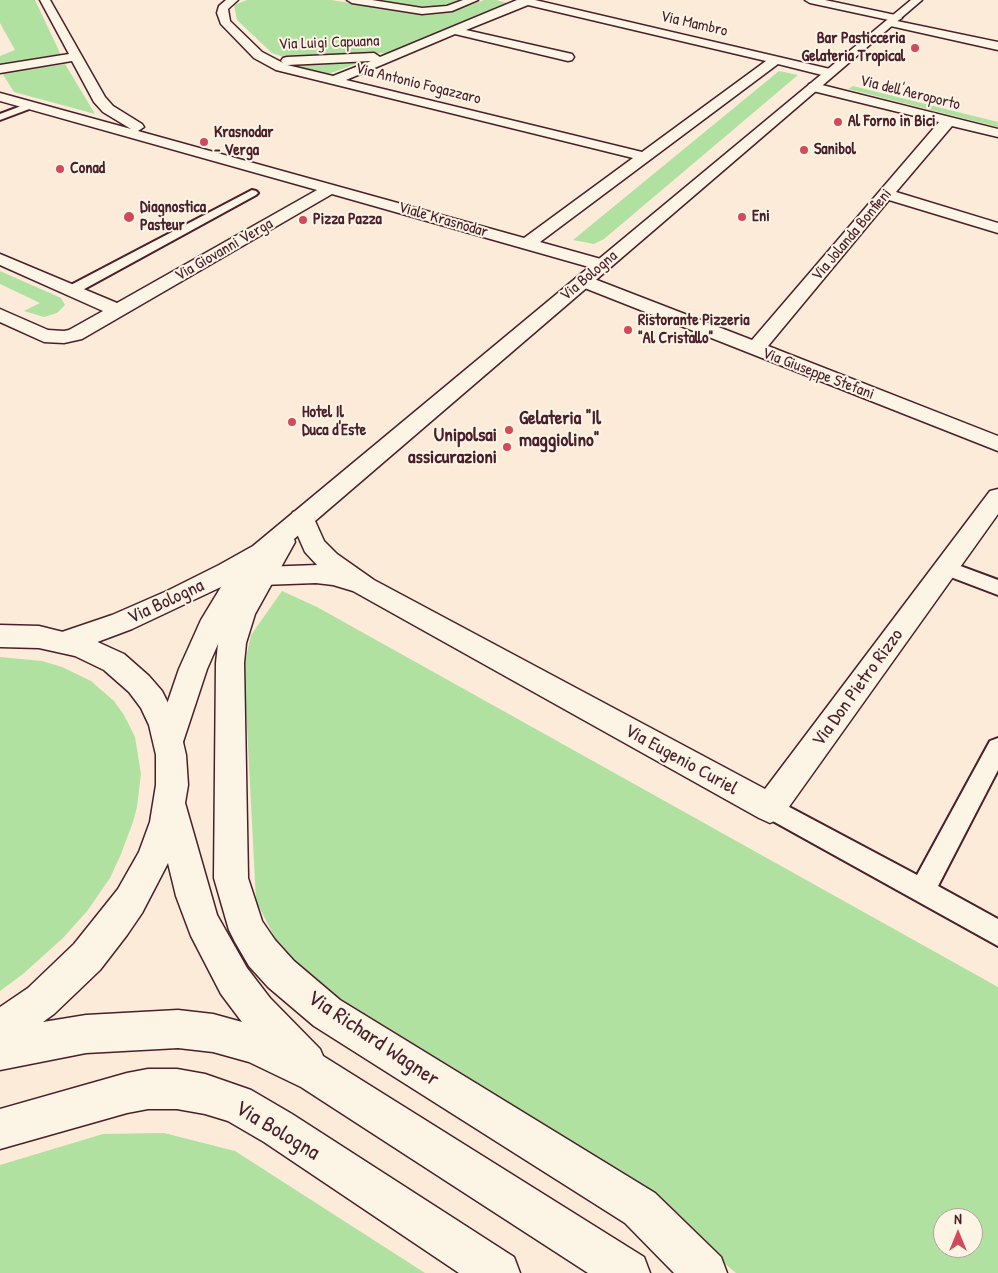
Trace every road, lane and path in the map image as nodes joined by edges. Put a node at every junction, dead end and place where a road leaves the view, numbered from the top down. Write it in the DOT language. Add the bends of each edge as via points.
graph roads {
  1 [pos="45,0"];
  2 [pos="233,0"];
  3 [pos="352,0"];
  4 [pos="473,0"];
  5 [pos="810,0"];
  6 [pos="917,0"];
  7 [pos="525,1"];
  8 [pos="893,20"];
  9 [pos="455,31"];
  10 [pos="998,46"];
  11 [pos="392,56"];
  12 [pos="568,57"];
  13 [pos="75,58"];
  14 [pos="776,60"];
  15 [pos="267,62"];
  16 [pos="0,69"];
  17 [pos="830,73"];
  18 [pos="332,81"];
  19 [pos="814,87"];
  20 [pos="0,97"];
  21 [pos="29,106"];
  22 [pos="1,116"];
  23 [pos="948,121"];
  24 [pos="998,134"];
  25 [pos="169,144"];
  26 [pos="645,157"];
  27 [pos="330,189"];
  28 [pos="252,193"];
  29 [pos="886,194"];
  30 [pos="998,228"];
  31 [pos="527,244"];
  32 [pos="0,259"];
  33 [pos="602,264"];
  34 [pos="583,281"];
  35 [pos="72,290"];
  36 [pos="119,311"];
  37 [pos="0,315"];
  38 [pos="755,349"];
  39 [pos="998,444"];
  40 [pos="998,498"];
  41 [pos="296,523"];
  42 [pos="262,564"];
  43 [pos="947,568"];
  44 [pos="365,587"];
  45 [pos="998,588"];
  46 [pos="0,636"];
  47 [pos="66,642"];
  48 [pos="169,742"];
  49 [pos="998,748"];
  50 [pos="170,804"];
  51 [pos="770,808"];
  52 [pos="922,891"];
  53 [pos="998,933"];
  54 [pos="0,1030"];
  55 [pos="0,1051"];
  56 [pos="315,1073"];
  57 [pos="0,1128"];
  58 [pos="498,1273"];
  59 [pos="628,1273"];
  60 [pos="705,1273"];
  1 -- 13 [label="street, Viale Krasnodar"];
  2 -- 15 [label="street, Via Antonio Fogazzaro" via="223,8 225,22"];
  3 -- 4 [label="street" via="422,11 448,9"];
  5 -- 8 [label="street"];
  6 -- 8 [label="street, Via Bologna"];
  7 -- 9 [label="street, Via Luigi Capuana"];
  7 -- 14 [label="street, Via Mambro"];
  8 -- 10 [label="street"];
  8 -- 17 [label="street, Via Bologna"];
  9 -- 11 [label="street, Via Luigi Capuana"];
  9 -- 12 [label="street"];
  11 -- 15 [label="street, Via Luigi Capuana"];
  11 -- 18 [label="street, Via Luigi Capuana"];
  13 -- 16 [label="street"];
  13 -- 25 [label="street, Viale Krasnodar" via="108,109"];
  14 -- 17 [label="street, Via Mambro"];
  14 -- 26 [label="street"];
  15 -- 18 [label="street, Via Antonio Fogazzaro"];
  17 -- 19 [label="street, Via Bologna"];
  18 -- 26 [label="street, Via Antonio Fogazzaro"];
  19 -- 23 [label="street, Via dell'Aeroporto"];
  19 -- 33 [label="street, Via Bologna"];
  20 -- 21 [label="street, Viale Krasnodar"];
  21 -- 22 [label="lane"];
  21 -- 25 [label="street, Viale Krasnodar"];
  23 -- 24 [label="street, Via dell'Aeroporto"];
  23 -- 29 [label="street, Via Jolanda Bonfieni"];
  25 -- 27 [label="street, Viale Krasnodar"];
  26 -- 31 [label="street"];
  27 -- 31 [label="street, Viale Krasnodar"];
  27 -- 36 [label="street, Via Giovanni Verga"];
  28 -- 35 [label="lane"];
  29 -- 30 [label="street"];
  29 -- 38 [label="street, Via Jolanda Bonfieni"];
  31 -- 33 [label="street, Viale Krasnodar"];
  32 -- 35 [label="street"];
  33 -- 34 [label="street, Via Bologna"];
  34 -- 38 [label="street, Via Giuseppe Stefani"];
  34 -- 41 [label="street, Via Bologna"];
  35 -- 36 [label="street"];
  36 -- 37 [label="street, Via Giovanni Verga" via="75,335 64,337 44,336"];
  38 -- 39 [label="street, Via Giuseppe Stefani"];
  40 -- 43 [label="street, Via Don Pietro Rizzo"];
  41 -- 42 [label="street, Via Richard Wagner"];
  41 -- 44 [label="street, Via Eugenio Curiel" via="328,560"];
  42 -- 44 [label="street, Via Eugenio Curiel" via="334,576"];
  42 -- 47 [label="street, Via Bologna" via="228,572 122,622"];
  42 -- 48 [label="street, Via Bologna" via="226,601 215,620 193,669"];
  42 -- 60 [label="street, Via Richard Wagner" via="232,643 230,663 231,878 237,904 252,938 281,974 327,1013 640,1208"];
  43 -- 45 [label="lane"];
  43 -- 51 [label="street, Via Don Pietro Rizzo"];
  44 -- 51 [label="street, Via Eugenio Curiel"];
  46 -- 47 [label="street, Via Bologna" via="39,637"];
  47 -- 48 [label="street, Via Bologna" via="114,662 139,684 159,712"];
  48 -- 50 [label="street, Via Bologna" via="172,767"];
  49 -- 52 [label="lane"];
  50 -- 54 [label="street, Via Bologna" via="153,859 115,922 66,978"];
  50 -- 56 [label="street" via="193,896 220,957 257,1011"];
  51 -- 52 [label="lane, Via Eugenio Curiel"];
  52 -- 53 [label="lane, Via Eugenio Curiel"];
  55 -- 56 [label="street" via="86,1034 178,1029 213,1033 253,1044"];
  56 -- 59 [label="street"];
  57 -- 58 [label="street, Via Bologna" via="127,1093 177,1090 205,1094 237,1104 278,1128"];
}
